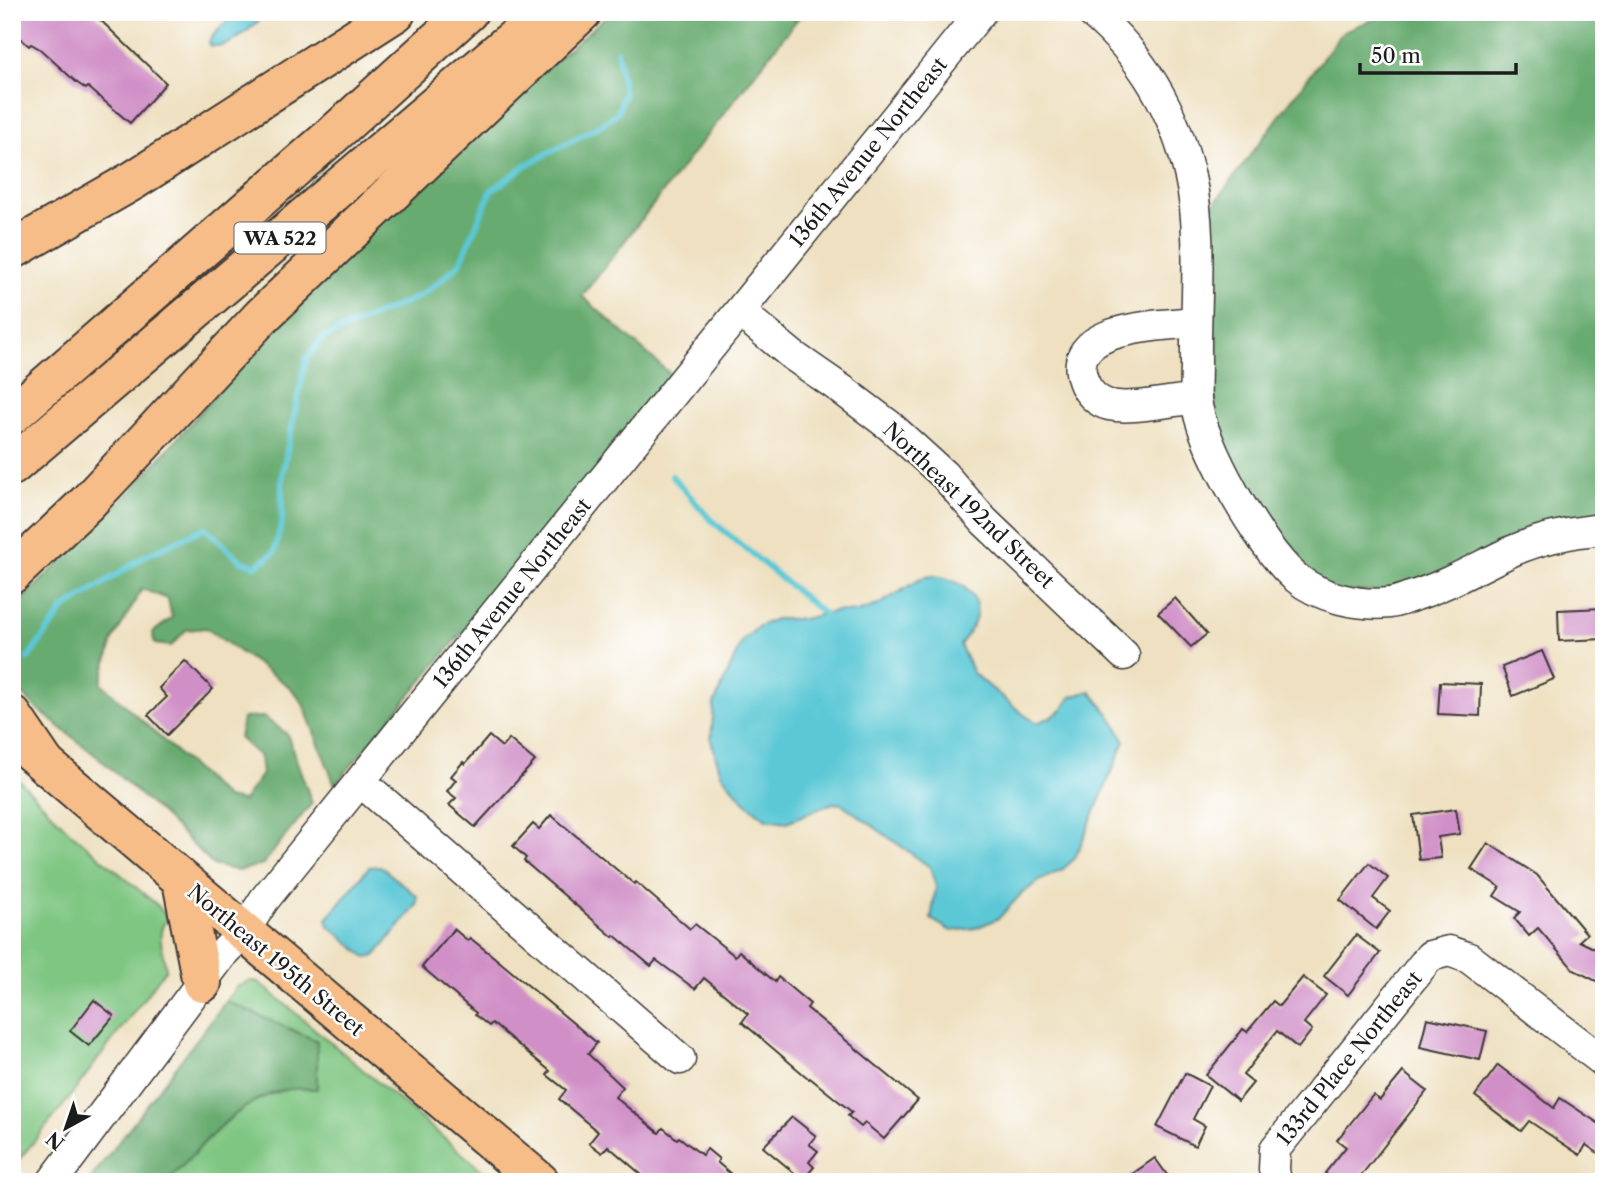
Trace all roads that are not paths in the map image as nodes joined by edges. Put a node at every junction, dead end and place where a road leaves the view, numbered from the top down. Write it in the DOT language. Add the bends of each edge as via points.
graph roads {
  1 [pos="396,12"];
  2 [pos="468,12"];
  3 [pos="548,12"];
  4 [pos="582,12"];
  5 [pos="981,12"];
  6 [pos="1091,12"];
  7 [pos="12,250"];
  8 [pos="740,312"];
  9 [pos="1195,322"];
  10 [pos="1196,399"];
  11 [pos="12,415"];
  12 [pos="12,466"];
  13 [pos="1604,529"];
  14 [pos="12,574"];
  15 [pos="1124,655"];
  16 [pos="12,715"];
  17 [pos="12,736"];
  18 [pos="46,765"];
  19 [pos="361,782"];
  20 [pos="182,881"];
  21 [pos="243,933"];
  22 [pos="202,983"];
  23 [pos="680,1059"];
  24 [pos="1604,1062"];
  25 [pos="52,1182"];
  26 [pos="540,1182"];
  27 [pos="1276,1182"];
  1 -- 7 [label="main road" via="134,180"];
  2 -- 11 [label="main road, WA 522"];
  3 -- 12 [label="main road, WA 522"];
  4 -- 14 [label="main road" via="262,316 86,503"];
  5 -- 8 [label="street, 136th Avenue Northeast"];
  6 -- 9 [label="street" via="1129,49 1176,127 1190,178 1196,228"];
  8 -- 15 [label="street, Northeast 192nd Street" via="890,426"];
  8 -- 19 [label="street, 136th Avenue Northeast"];
  9 -- 10 [label="street"];
  9 -- 10 [label="street" via="1114,332 1098,339 1085,350 1081,375 1094,398 1106,405"];
  10 -- 13 [label="street" via="1222,472 1271,551 1296,578 1318,592 1345,600 1391,603 1434,590 1515,550 1566,533"];
  16 -- 18 [label="main road"];
  17 -- 18 [label="main road, Northeast 195th Street"];
  18 -- 20 [label="main road, Northeast 195th Street"];
  19 -- 21 [label="street, 136th Avenue Northeast" via="264,900"];
  19 -- 23 [label="street"];
  20 -- 21 [label="main road, Northeast 195th Street"];
  20 -- 22 [label="main road"];
  21 -- 22 [label="street, 136th Avenue Northeast"];
  21 -- 26 [label="main road, Northeast 195th Street"];
  22 -- 25 [label="street, 136th Avenue Northeast"];
  24 -- 27 [label="street, 133rd Place Northeast" via="1469,958 1449,951 1430,956 1275,1149"];
}
